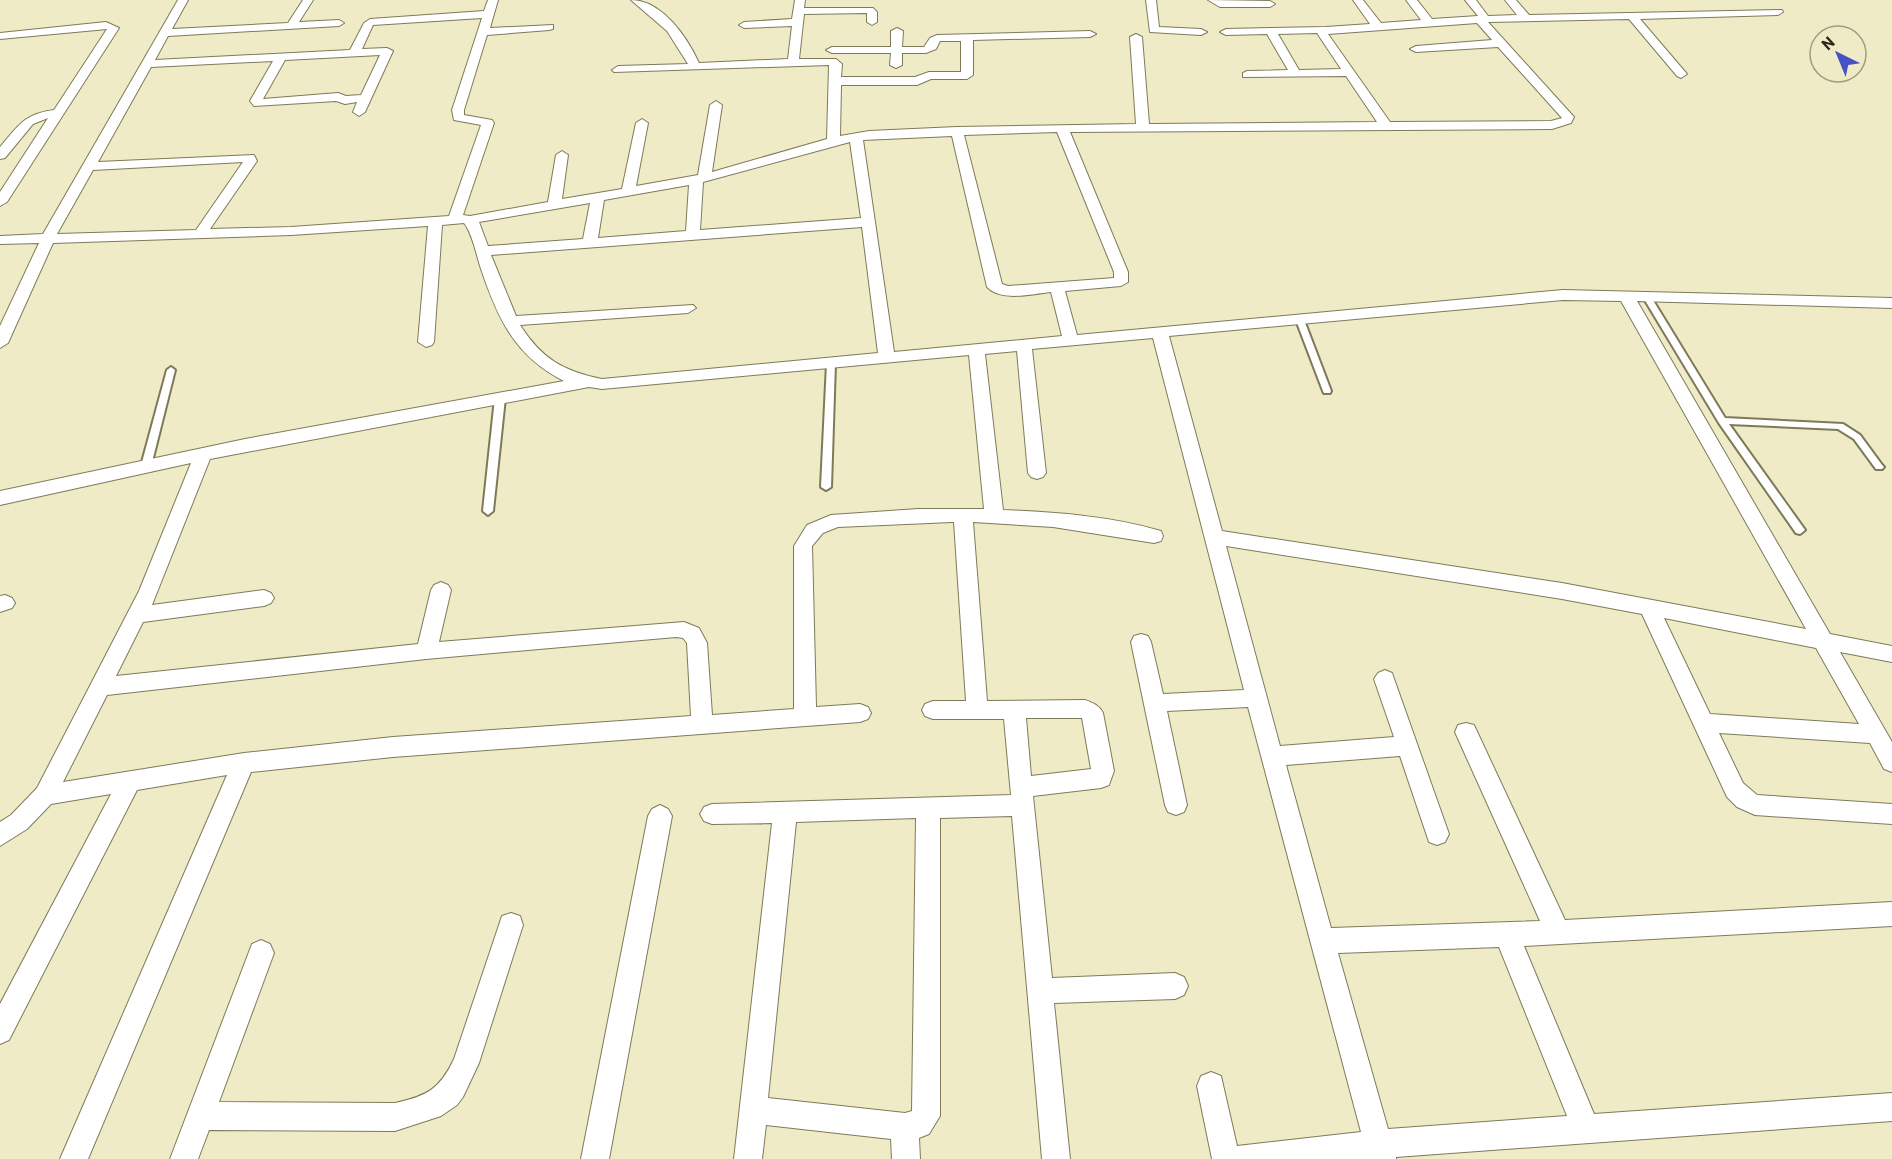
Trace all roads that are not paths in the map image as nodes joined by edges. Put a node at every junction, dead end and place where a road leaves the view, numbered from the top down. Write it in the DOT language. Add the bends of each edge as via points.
graph roads {
  1 [pos="183,0"];
  2 [pos="308,0"];
  3 [pos="493,0"];
  4 [pos="636,0"];
  5 [pos="1151,0"];
  6 [pos="1213,0"];
  7 [pos="1358,0"];
  8 [pos="1411,0"];
  9 [pos="1470,0"];
  10 [pos="1510,0"];
  11 [pos="1694,0"];
  12 [pos="1270,4"];
  13 [pos="799,11"];
  14 [pos="1778,12"];
  15 [pos="488,14"];
  16 [pos="553,14"];
  17 [pos="1710,14"];
  18 [pos="1632,16"];
  19 [pos="1526,18"];
  20 [pos="1482,20"];
  21 [pos="339,22"];
  22 [pos="872,22"];
  23 [pos="1430,24"];
  24 [pos="292,25"];
  25 [pos="744,25"];
  26 [pos="1377,26"];
  27 [pos="549,27"];
  28 [pos="1323,30"];
  29 [pos="897,31"];
  30 [pos="1270,31"];
  31 [pos="483,32"];
  32 [pos="1201,32"];
  33 [pos="1226,32"];
  34 [pos="164,33"];
  35 [pos="1090,34"];
  36 [pos="0,36"];
  37 [pos="967,37"];
  38 [pos="1136,37"];
  39 [pos="545,42"];
  40 [pos="1501,43"];
  41 [pos="1416,49"];
  42 [pos="832,50"];
  43 [pos="897,50"];
  44 [pos="355,51"];
  45 [pos="281,56"];
  46 [pos="794,62"];
  47 [pos="147,64"];
  48 [pos="896,66"];
  49 [pos="695,67"];
  50 [pos="618,70"];
  51 [pos="1348,72"];
  52 [pos="1296,74"];
  53 [pos="1681,74"];
  54 [pos="1247,75"];
  55 [pos="835,81"];
  56 [pos="365,98"];
  57 [pos="716,105"];
  58 [pos="358,112"];
  59 [pos="57,113"];
  60 [pos="642,123"];
  61 [pos="1386,126"];
  62 [pos="1062,128"];
  63 [pos="1143,128"];
  64 [pos="957,131"];
  65 [pos="856,136"];
  66 [pos="833,141"];
  67 [pos="562,154"];
  68 [pos="0,155"];
  69 [pos="89,166"];
  70 [pos="700,179"];
  71 [pos="628,194"];
  72 [pos="597,199"];
  73 [pos="0,202"];
  74 [pos="554,206"];
  75 [pos="462,220"];
  76 [pos="435,221"];
  77 [pos="869,222"];
  78 [pos="199,235"];
  79 [pos="693,235"];
  80 [pos="48,238"];
  81 [pos="0,240"];
  82 [pos="590,243"];
  83 [pos="483,251"];
  84 [pos="1057,288"];
  85 [pos="1626,296"];
  86 [pos="1647,297"];
  87 [pos="1892,303"];
  88 [pos="688,308"];
  89 [pos="1300,320"];
  90 [pos="509,321"];
  91 [pos="1160,333"];
  92 [pos="1071,341"];
  93 [pos="426,342"];
  94 [pos="0,343"];
  95 [pos="1024,345"];
  96 [pos="977,350"];
  97 [pos="887,358"];
  98 [pos="831,363"];
  99 [pos="171,370"];
  100 [pos="585,383"];
  101 [pos="1327,392"];
  102 [pos="500,398"];
  103 [pos="1722,421"];
  104 [pos="203,454"];
  105 [pos="146,466"];
  106 [pos="1880,467"];
  107 [pos="1037,474"];
  108 [pos="826,487"];
  109 [pos="0,498"];
  110 [pos="488,511"];
  111 [pos="963,514"];
  112 [pos="994,515"];
  113 [pos="1800,530"];
  114 [pos="1154,536"];
  115 [pos="1215,537"];
  116 [pos="441,590"];
  117 [pos="264,598"];
  118 [pos="1649,607"];
  119 [pos="137,615"];
  120 [pos="1821,639"];
  121 [pos="1141,642"];
  122 [pos="426,651"];
  123 [pos="1892,654"];
  124 [pos="1385,679"];
  125 [pos="100,687"];
  126 [pos="1256,698"];
  127 [pos="1154,704"];
  128 [pos="933,710"];
  129 [pos="977,710"];
  130 [pos="1014,710"];
  131 [pos="860,713"];
  132 [pos="805,717"];
  133 [pos="1704,723"];
  134 [pos="702,725"];
  135 [pos="1466,732"];
  136 [pos="1876,734"];
  137 [pos="1407,746"];
  138 [pos="1272,756"];
  139 [pos="1892,762"];
  140 [pos="244,764"];
  141 [pos="130,781"];
  142 [pos="45,795"];
  143 [pos="1022,796"];
  144 [pos="1176,805"];
  145 [pos="928,808"];
  146 [pos="785,812"];
  147 [pos="712,814"];
  148 [pos="1892,814"];
  149 [pos="660,816"];
  150 [pos="1437,834"];
  151 [pos="0,835"];
  152 [pos="1892,914"];
  153 [pos="511,925"];
  154 [pos="1558,933"];
  155 [pos="1507,935"];
  156 [pos="1323,941"];
  157 [pos="261,953"];
  158 [pos="1174,986"];
  159 [pos="1040,991"];
  160 [pos="0,1031"];
  161 [pos="1210,1086"];
  162 [pos="1892,1107"];
  163 [pos="752,1110"];
  164 [pos="201,1116"];
  165 [pos="905,1127"];
  166 [pos="1586,1129"];
  167 [pos="1380,1152"];
  168 [pos="74,1159"];
  169 [pos="184,1159"];
  170 [pos="595,1159"];
  171 [pos="748,1159"];
  172 [pos="906,1159"];
  173 [pos="1056,1159"];
  174 [pos="1226,1159"];
  175 [pos="1240,1159"];
  1 -- 34 [label="street"];
  2 -- 24 [label="street"];
  3 -- 15 [label="street"];
  4 -- 49 [label="street" via="671,26 686,45"];
  5 -- 32 [label="street" via="1154,30"];
  6 -- 12 [label="street" via="1220,4"];
  7 -- 26 [label="street"];
  8 -- 23 [label="street"];
  9 -- 20 [label="street" via="1483,15"];
  10 -- 19 [label="street"];
  11 -- 17 [label="street"];
  13 -- 22 [label="street" via="869,10"];
  13 -- 25 [label="street"];
  13 -- 46 [label="street"];
  14 -- 17 [label="street"];
  15 -- 31 [label="street"];
  15 -- 44 [label="street" via="433,13 369,23"];
  16 -- 27 [label="street"];
  17 -- 18 [label="street"];
  18 -- 19 [label="street"];
  18 -- 53 [label="street"];
  19 -- 20 [label="street"];
  20 -- 23 [label="street"];
  20 -- 40 [label="street"];
  21 -- 24 [label="street"];
  23 -- 26 [label="street"];
  24 -- 34 [label="street"];
  26 -- 28 [label="street"];
  27 -- 31 [label="street"];
  27 -- 39 [label="street"];
  28 -- 30 [label="street"];
  28 -- 51 [label="street" via="1321,33"];
  29 -- 43 [label="street"];
  30 -- 33 [label="street"];
  30 -- 52 [label="street"];
  31 -- 75 [label="street" via="458,114 488,123"];
  34 -- 47 [label="street"];
  35 -- 37 [label="street"];
  36 -- 59 [label="street" via="106,25 113,28"];
  37 -- 43 [label="street" via="938,38 926,50"];
  37 -- 55 [label="street" via="967,75 929,76 917,81"];
  38 -- 63 [label="street"];
  40 -- 41 [label="street"];
  40 -- 61 [label="street" via="1567,120 1552,125"];
  42 -- 43 [label="street"];
  43 -- 48 [label="street"];
  44 -- 45 [label="street"];
  44 -- 56 [label="street" via="387,51"];
  45 -- 47 [label="street"];
  45 -- 56 [label="street" via="258,103"];
  46 -- 49 [label="street"];
  46 -- 55 [label="street" via="835,62"];
  47 -- 69 [label="street"];
  49 -- 50 [label="street"];
  51 -- 52 [label="street"];
  51 -- 61 [label="street"];
  52 -- 54 [label="street"];
  55 -- 66 [label="street"];
  56 -- 58 [label="street"];
  57 -- 70 [label="street"];
  59 -- 68 [label="street" via="33,118"];
  59 -- 73 [label="street"];
  60 -- 71 [label="street"];
  61 -- 63 [label="street"];
  62 -- 63 [label="street"];
  62 -- 64 [label="street"];
  62 -- 84 [label="street" via="1123,278 1114,285"];
  64 -- 65 [label="street"];
  64 -- 84 [label="street" via="995,287 1007,291"];
  65 -- 66 [label="street"];
  65 -- 77 [label="street"];
  66 -- 70 [label="street"];
  67 -- 74 [label="street"];
  69 -- 78 [label="street" via="249,158"];
  69 -- 80 [label="street"];
  70 -- 71 [label="street"];
  70 -- 79 [label="street"];
  71 -- 72 [label="street"];
  72 -- 74 [label="street"];
  72 -- 82 [label="street"];
  74 -- 75 [label="street"];
  75 -- 76 [label="street"];
  75 -- 83 [label="street" via="472,222"];
  76 -- 78 [label="street"];
  76 -- 93 [label="street"];
  77 -- 79 [label="street"];
  77 -- 97 [label="street"];
  78 -- 80 [label="street"];
  79 -- 82 [label="street"];
  80 -- 81 [label="street"];
  80 -- 94 [label="street"];
  82 -- 83 [label="street"];
  83 -- 90 [label="street"];
  84 -- 92 [label="street"];
  85 -- 86 [label="street"];
  85 -- 89 [label="street" via="1563,295"];
  85 -- 120 [label="street"];
  86 -- 87 [label="street"];
  86 -- 103 [label="lane"];
  88 -- 90 [label="street"];
  89 -- 91 [label="street"];
  89 -- 101 [label="lane"];
  90 -- 100 [label="street" via="531,354 565,378"];
  91 -- 92 [label="street"];
  91 -- 115 [label="street"];
  92 -- 95 [label="street"];
  95 -- 96 [label="street"];
  95 -- 107 [label="street"];
  96 -- 97 [label="street"];
  96 -- 112 [label="street"];
  97 -- 98 [label="street"];
  98 -- 100 [label="street"];
  98 -- 108 [label="lane"];
  99 -- 105 [label="lane"];
  100 -- 102 [label="street"];
  102 -- 104 [label="street"];
  102 -- 110 [label="lane"];
  103 -- 106 [label="lane" via="1840,426 1857,437"];
  103 -- 113 [label="lane"];
  104 -- 105 [label="street"];
  104 -- 119 [label="street"];
  105 -- 109 [label="street"];
  111 -- 112 [label="street"];
  111 -- 129 [label="street"];
  111 -- 132 [label="street" via="844,521 825,524 807,537 803,546"];
  112 -- 114 [label="street" via="1069,521"];
  115 -- 118 [label="street"];
  115 -- 126 [label="street"];
  116 -- 122 [label="street"];
  117 -- 119 [label="street"];
  118 -- 120 [label="street"];
  118 -- 133 [label="street"];
  119 -- 125 [label="street"];
  120 -- 123 [label="street"];
  120 -- 136 [label="street"];
  121 -- 127 [label="street"];
  122 -- 125 [label="street"];
  122 -- 134 [label="street" via="688,630 697,643"];
  124 -- 137 [label="street"];
  125 -- 142 [label="street"];
  126 -- 127 [label="street"];
  126 -- 138 [label="street"];
  127 -- 144 [label="street"];
  128 -- 129 [label="street"];
  129 -- 130 [label="street"];
  130 -- 143 [label="street"];
  130 -- 143 [label="street" via="1089,710 1103,771 1097,780"];
  131 -- 132 [label="street"];
  132 -- 134 [label="street"];
  133 -- 136 [label="street"];
  133 -- 148 [label="street" via="1735,790 1755,805"];
  134 -- 140 [label="street" via="393,747"];
  135 -- 154 [label="street"];
  136 -- 139 [label="street"];
  137 -- 138 [label="street"];
  137 -- 150 [label="street"];
  138 -- 156 [label="street"];
  140 -- 141 [label="street"];
  140 -- 168 [label="street"];
  141 -- 142 [label="street"];
  141 -- 160 [label="street"];
  142 -- 151 [label="street"];
  143 -- 145 [label="street"];
  143 -- 159 [label="street"];
  145 -- 146 [label="street"];
  145 -- 165 [label="street" via="927,1104 926,1116 919,1124"];
  146 -- 147 [label="street"];
  146 -- 163 [label="street"];
  149 -- 170 [label="street"];
  152 -- 154 [label="street"];
  153 -- 164 [label="street" via="466,1064 446,1099 427,1110 395,1117"];
  154 -- 155 [label="street"];
  155 -- 156 [label="street"];
  155 -- 166 [label="street"];
  156 -- 167 [label="street"];
  157 -- 164 [label="street"];
  158 -- 159 [label="street"];
  159 -- 173 [label="street"];
  161 -- 174 [label="street"];
  162 -- 166 [label="street"];
  163 -- 165 [label="street"];
  163 -- 171 [label="street"];
  164 -- 169 [label="street"];
  165 -- 172 [label="street"];
  166 -- 167 [label="street"];
  167 -- 175 [label="street"];
}
